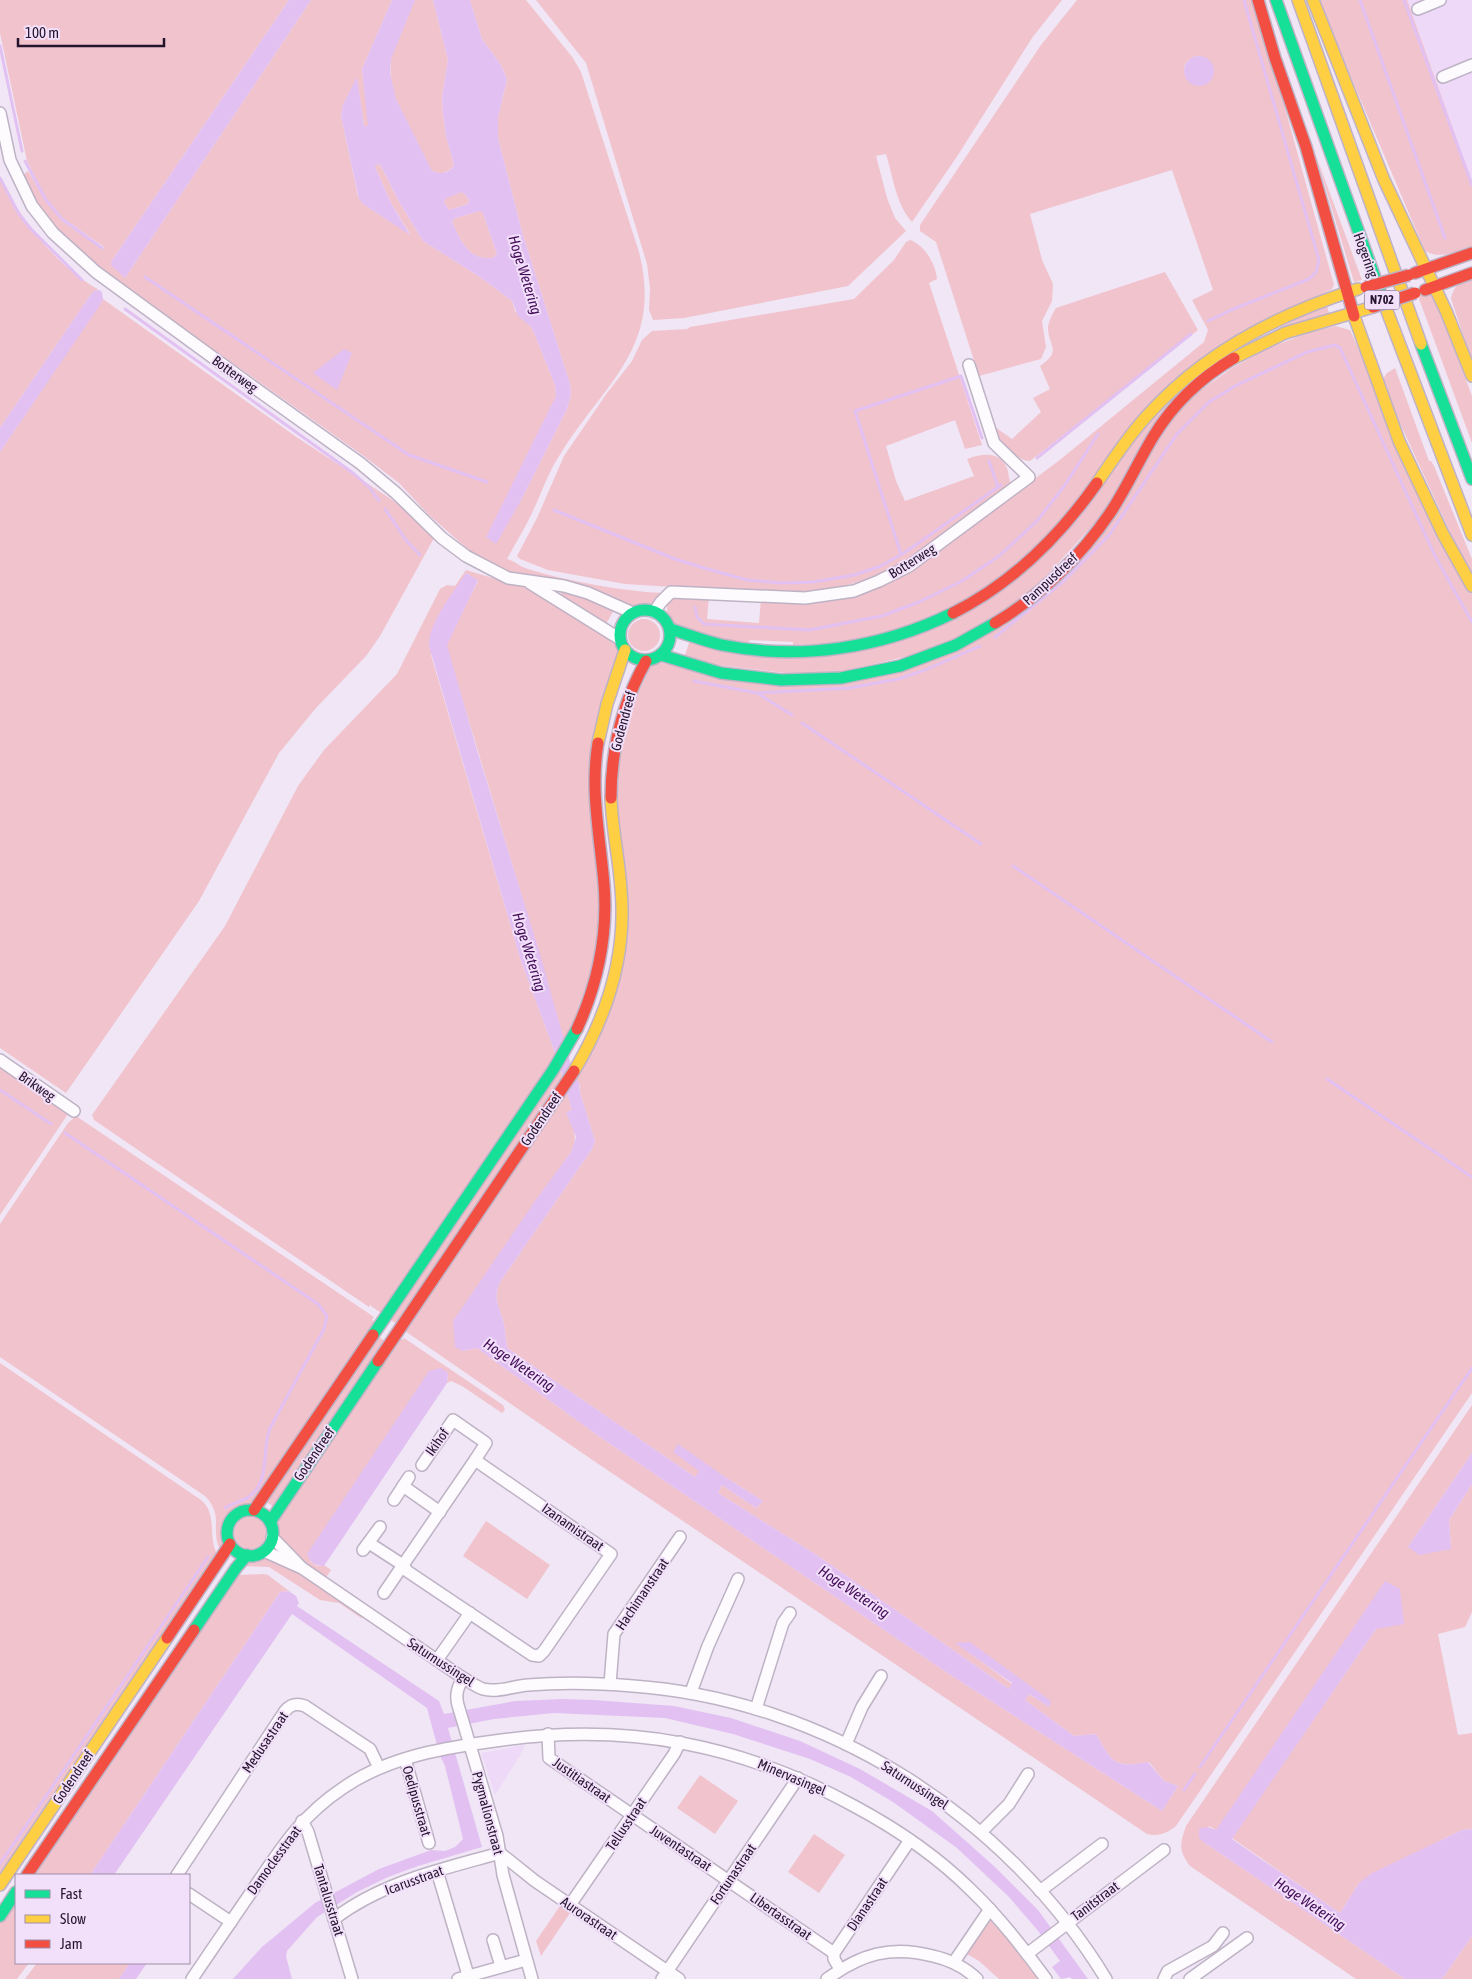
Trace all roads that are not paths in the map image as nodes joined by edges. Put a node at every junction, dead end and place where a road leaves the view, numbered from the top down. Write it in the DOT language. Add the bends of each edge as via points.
graph roads {
  1 [pos="1258,0"];
  2 [pos="1276,0"];
  3 [pos="1298,0"];
  4 [pos="1313,0"];
  5 [pos="1440,0"];
  6 [pos="1418,8"];
  7 [pos="1472,65"];
  8 [pos="1443,77"];
  9 [pos="0,113"];
  10 [pos="1472,254"];
  11 [pos="1427,269"];
  12 [pos="1472,274"];
  13 [pos="1436,287"];
  14 [pos="1347,292"];
  15 [pos="1353,314"];
  16 [pos="969,365"];
  17 [pos="1472,376"];
  18 [pos="1472,479"];
  19 [pos="1472,535"];
  20 [pos="529,582"];
  21 [pos="1472,586"];
  22 [pos="654,612"];
  23 [pos="633,613"];
  24 [pos="670,629"];
  25 [pos="620,639"];
  26 [pos="625,650"];
  27 [pos="661,656"];
  28 [pos="646,660"];
  29 [pos="0,1060"];
  30 [pos="74,1111"];
  31 [pos="475,1460"];
  32 [pos="422,1465"];
  33 [pos="394,1500"];
  34 [pos="254,1510"];
  35 [pos="440,1512"];
  36 [pos="270,1522"];
  37 [pos="380,1526"];
  38 [pos="272,1537"];
  39 [pos="680,1537"];
  40 [pos="230,1544"];
  41 [pos="264,1551"];
  42 [pos="247,1555"];
  43 [pos="403,1565"];
  44 [pos="302,1568"];
  45 [pos="738,1579"];
  46 [pos="384,1593"];
  47 [pos="790,1613"];
  48 [pos="470,1614"];
  49 [pos="437,1660"];
  50 [pos="881,1676"];
  51 [pos="463,1678"];
  52 [pos="610,1684"];
  53 [pos="691,1692"];
  54 [pos="756,1709"];
  55 [pos="548,1734"];
  56 [pos="680,1742"];
  57 [pos="469,1744"];
  58 [pos="846,1744"];
  59 [pos="405,1759"];
  60 [pos="379,1768"];
  61 [pos="1028,1774"];
  62 [pos="798,1778"];
  63 [pos="633,1816"];
  64 [pos="302,1821"];
  65 [pos="981,1832"];
  66 [pos="910,1840"];
  67 [pos="429,1843"];
  68 [pos="1102,1844"];
  69 [pos="1164,1850"];
  70 [pos="500,1853"];
  71 [pos="437,1871"];
  72 [pos="29,1874"];
  73 [pos="178,1874"];
  74 [pos="729,1880"];
  75 [pos="0,1885"];
  76 [pos="1040,1891"];
  77 [pos="15,1894"];
  78 [pos="190,1895"];
  79 [pos="570,1905"];
  80 [pos="990,1909"];
  81 [pos="333,1914"];
  82 [pos="0,1916"];
  83 [pos="231,1922"];
  84 [pos="1064,1925"];
  85 [pos="1223,1932"];
  86 [pos="1247,1938"];
  87 [pos="493,1940"];
  88 [pos="1031,1951"];
  89 [pos="834,1953"];
  90 [pos="526,1960"];
  91 [pos="954,1962"];
  92 [pos="501,1966"];
  93 [pos="840,1969"];
  94 [pos="665,1975"];
  95 [pos="463,1977"];
  96 [pos="192,1979"];
  97 [pos="352,1979"];
  98 [pos="532,1979"];
  99 [pos="679,1979"];
  100 [pos="827,1979"];
  101 [pos="977,1979"];
  102 [pos="1046,1979"];
  103 [pos="1106,1979"];
  104 [pos="1164,1979"];
  105 [pos="1190,1979"];
  1 -- 14 [label="main road, N702" via="1306,147"];
  2 -- 19 [label="main road, Hogering / N702" via="1324,141"];
  3 -- 18 [label="main road, Hogering / N702"];
  4 -- 11 [label="main road" via="1372,152"];
  5 -- 6 [label="street"];
  7 -- 8 [label="street"];
  9 -- 20 [label="street, Botterweg" via="10,160 32,206 53,233 96,272 360,462 466,556 508,578"];
  10 -- 11 [label="main road, Pampusdreef"];
  11 -- 13 [label="main road"];
  11 -- 14 [label="main road, Pampusdreef, bridge"];
  12 -- 13 [label="main road, Pampusdreef"];
  13 -- 15 [label="main road, Pampusdreef, bridge"];
  13 -- 17 [label="main road"];
  14 -- 15 [label="main road, N702"];
  14 -- 24 [label="main road, Pampusdreef" via="1290,313 1204,363 1138,426 1074,516 1038,555 993,591 949,617 916,631 858,647 803,652 749,650"];
  15 -- 21 [label="main road, N702" via="1399,441 1443,534"];
  15 -- 27 [label="main road, Pampusdreef" via="1299,328 1259,344 1223,364 1193,388 1155,431 1125,489 1080,551 1022,606 950,648 915,662 879,671 806,681 718,674"];
  16 -- 22 [label="street, Botterweg" via="994,443 1029,478 915,562 854,591 805,598 671,592"];
  20 -- 23 [label="street, Botterweg" via="588,593"];
  20 -- 25 [label="street, Botterweg"];
  22 -- 23 [label="main road"];
  22 -- 24 [label="main road" via="666,621"];
  23 -- 25 [label="main road" via="623,624"];
  24 -- 27 [label="main road" via="669,643"];
  25 -- 26 [label="main road"];
  26 -- 28 [label="main road" via="638,660"];
  26 -- 34 [label="main road, Godendreef" via="603,720 594,768 595,818 605,900 602,950 585,1012 568,1048"];
  27 -- 28 [label="main road"];
  28 -- 36 [label="main road, Godendreef" via="624,709 612,769 611,809 622,887 622,927 613,981 599,1026 574,1070"];
  29 -- 30 [label="street, Brikweg"];
  31 -- 32 [label="street, Ikihof" via="486,1443 453,1420"];
  31 -- 35 [label="street"];
  31 -- 48 [label="street, Izanamistraat" via="611,1554 539,1656 532,1655"];
  33 -- 35 [label="street" via="406,1481"];
  34 -- 36 [label="main road"];
  34 -- 40 [label="main road" via="241,1512 231,1520 227,1532"];
  35 -- 43 [label="street"];
  36 -- 38 [label="main road"];
  37 -- 43 [label="street, Izanamistraat" via="366,1546"];
  38 -- 41 [label="main road"];
  38 -- 44 [label="street, Saturnussingel"];
  39 -- 52 [label="street, Hachimanstraat" via="614,1634"];
  40 -- 42 [label="main road" via="239,1553"];
  40 -- 75 [label="main road, Godendreef"];
  41 -- 42 [label="main road"];
  41 -- 44 [label="street, Saturnussingel"];
  42 -- 72 [label="main road, Godendreef"];
  43 -- 46 [label="street"];
  43 -- 48 [label="street, Izanamistraat"];
  44 -- 49 [label="street, Saturnussingel"];
  45 -- 53 [label="street"];
  47 -- 54 [label="street" via="783,1623"];
  48 -- 49 [label="street"];
  49 -- 51 [label="street, Saturnussingel"];
  50 -- 58 [label="street" via="862,1707"];
  51 -- 52 [label="street, Saturnussingel" via="483,1689 498,1690 528,1685"];
  51 -- 57 [label="street, Pygmalionstraat" via="456,1697"];
  52 -- 53 [label="street, Saturnussingel"];
  53 -- 54 [label="street, Saturnussingel"];
  54 -- 58 [label="street, Saturnussingel"];
  55 -- 56 [label="street, Minervasingel" via="585,1733"];
  55 -- 57 [label="street, Minervasingel"];
  55 -- 63 [label="street, Justitiastraat" via="549,1758"];
  56 -- 62 [label="street, Minervasingel" via="747,1759"];
  56 -- 63 [label="street, Tellusstraat"];
  57 -- 59 [label="street, Damoclesstraat"];
  57 -- 70 [label="street, Pygmalionstraat"];
  58 -- 65 [label="street, Saturnussingel" via="905,1776"];
  59 -- 60 [label="street, Damoclesstraat"];
  59 -- 67 [label="street, Oedipusstraat"];
  60 -- 64 [label="street, Damoclesstraat" via="345,1786"];
  60 -- 73 [label="street, Medusastraat" via="370,1749 305,1706 292,1705"];
  61 -- 65 [label="street" via="1009,1804"];
  62 -- 66 [label="street, Minervasingel" via="880,1820"];
  62 -- 74 [label="street, Fortunastraat"];
  63 -- 74 [label="street, Juventastraat"];
  63 -- 79 [label="street, Tellusstraat"];
  64 -- 81 [label="street, Tantalusstraat"];
  64 -- 83 [label="street, Damoclesstraat"];
  65 -- 76 [label="street, Saturnussingel"];
  66 -- 80 [label="street, Minervasingel"];
  66 -- 89 [label="street, Dianastraat"];
  68 -- 76 [label="street"];
  69 -- 84 [label="street, Tanitstraat"];
  70 -- 71 [label="street, Icarusstraat"];
  70 -- 79 [label="street, Aurorastraat"];
  70 -- 90 [label="street, Pygmalionstraat"];
  71 -- 81 [label="street, Icarusstraat" via="407,1880"];
  71 -- 95 [label="street"];
  74 -- 89 [label="street, Libertasstraat"];
  74 -- 94 [label="street, Fortunastraat"];
  76 -- 84 [label="street, Saturnussingel"];
  77 -- 82 [label="main road"];
  78 -- 83 [label="street"];
  79 -- 94 [label="street, Aurorastraat"];
  80 -- 88 [label="street, Minervasingel"];
  80 -- 91 [label="street"];
  81 -- 97 [label="street, Tantalusstraat"];
  83 -- 96 [label="street, Damoclesstraat"];
  84 -- 88 [label="street, Tanitstraat"];
  84 -- 103 [label="street, Saturnussingel"];
  85 -- 104 [label="street" via="1213,1946 1168,1971"];
  86 -- 105 [label="street"];
  87 -- 92 [label="street"];
  88 -- 102 [label="street, Minervasingel"];
  89 -- 93 [label="street"];
  90 -- 92 [label="street"];
  90 -- 98 [label="street, Pygmalionstraat"];
  91 -- 93 [label="street" via="902,1950 874,1954"];
  91 -- 101 [label="street"];
  92 -- 95 [label="street"];
  93 -- 100 [label="street"];
  94 -- 99 [label="street, Aurorastraat"];
}
